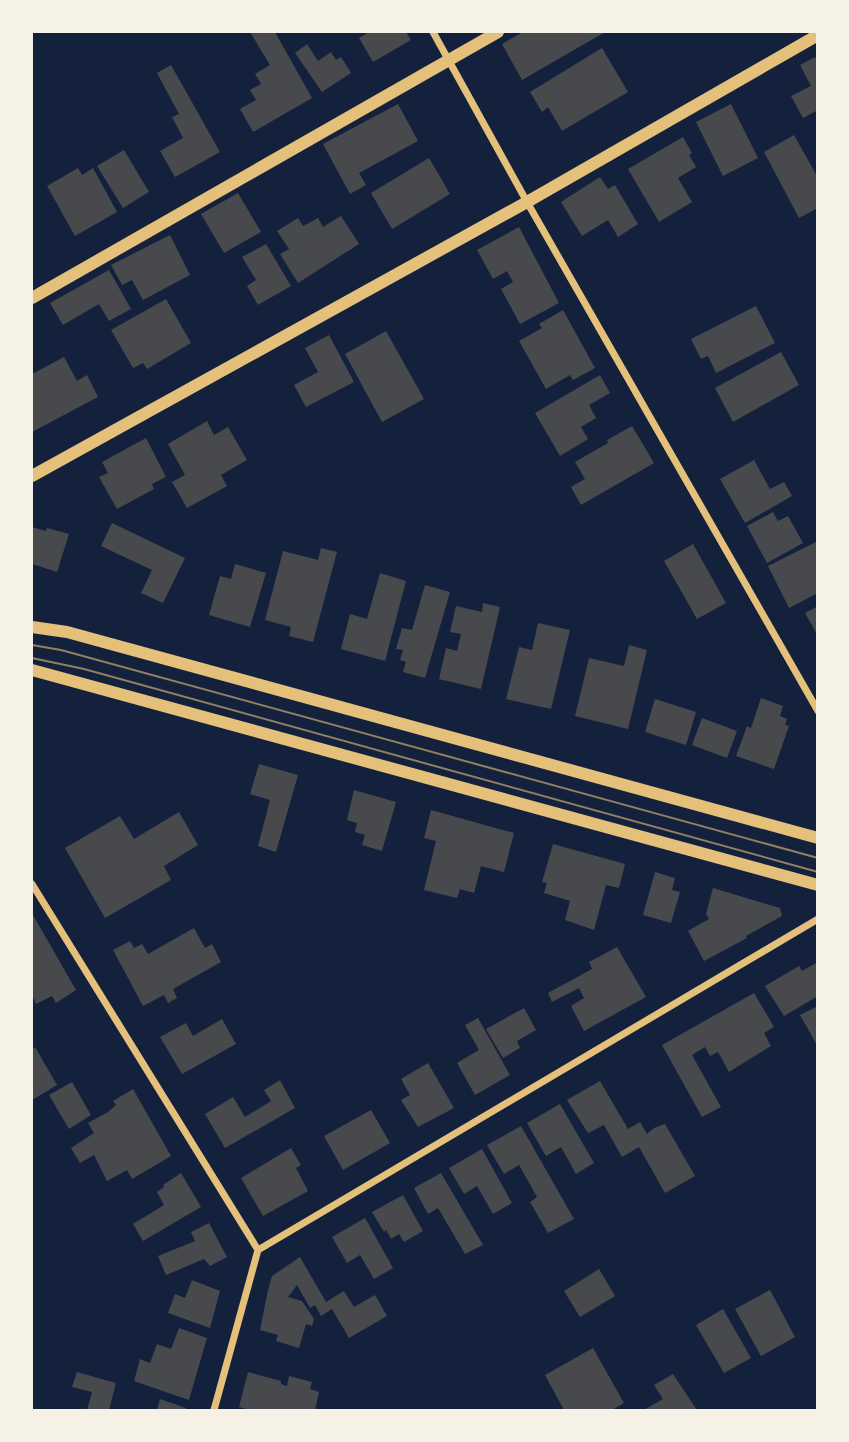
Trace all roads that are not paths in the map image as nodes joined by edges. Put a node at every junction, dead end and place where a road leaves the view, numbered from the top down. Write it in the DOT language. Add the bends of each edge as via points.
graph roads {
  1 [pos="433,32"];
  2 [pos="498,32"];
  3 [pos="817,35"];
  4 [pos="449,59"];
  5 [pos="527,202"];
  6 [pos="32,298"];
  7 [pos="32,476"];
  8 [pos="32,627"];
  9 [pos="32,670"];
  10 [pos="817,711"];
  11 [pos="817,838"];
  12 [pos="32,884"];
  13 [pos="817,885"];
  14 [pos="817,919"];
  15 [pos="258,1250"];
  16 [pos="214,1410"];
  1 -- 4 [label="street"];
  2 -- 4 [label="street"];
  3 -- 5 [label="street"];
  4 -- 5 [label="street"];
  4 -- 6 [label="street"];
  5 -- 7 [label="street"];
  5 -- 10 [label="street"];
  8 -- 11 [label="street" via="67,632"];
  9 -- 13 [label="street"];
  12 -- 15 [label="street"];
  14 -- 15 [label="street"];
  15 -- 16 [label="street"];
}
